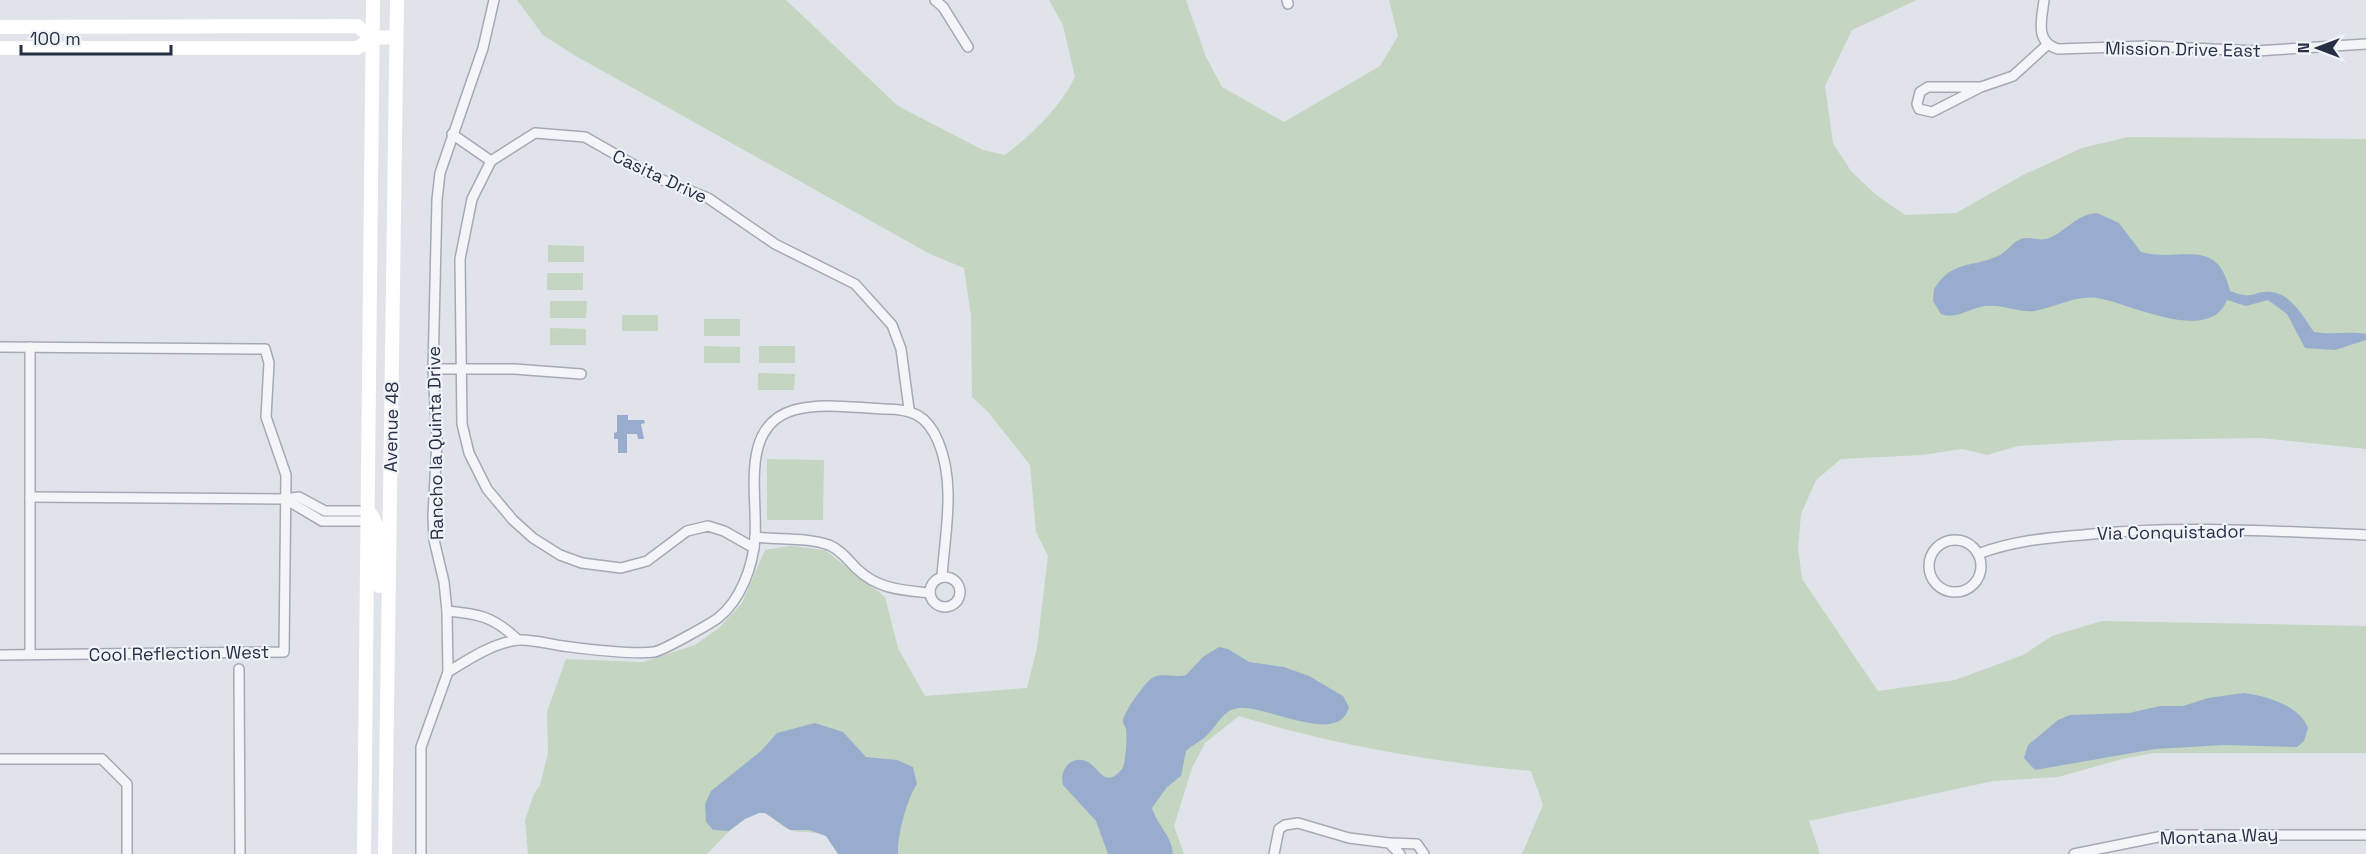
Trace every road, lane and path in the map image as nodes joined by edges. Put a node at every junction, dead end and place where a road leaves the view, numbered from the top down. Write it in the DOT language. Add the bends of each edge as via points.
graph roads {
  1 [pos="374,0"];
  2 [pos="397,0"];
  3 [pos="494,0"];
  4 [pos="935,0"];
  5 [pos="2044,0"];
  6 [pos="0,27"];
  7 [pos="100,27"];
  8 [pos="202,27"];
  9 [pos="395,37"];
  10 [pos="373,38"];
  11 [pos="2366,44"];
  12 [pos="2047,45"];
  13 [pos="968,47"];
  14 [pos="0,48"];
  15 [pos="45,48"];
  16 [pos="143,48"];
  17 [pos="1981,87"];
  18 [pos="452,134"];
  19 [pos="491,161"];
  20 [pos="0,347"];
  21 [pos="30,347"];
  22 [pos="433,369"];
  23 [pos="460,369"];
  24 [pos="581,374"];
  25 [pos="909,409"];
  26 [pos="390,472"];
  27 [pos="30,497"];
  28 [pos="285,499"];
  29 [pos="369,516"];
  30 [pos="2366,535"];
  31 [pos="755,537"];
  32 [pos="754,548"];
  33 [pos="1978,554"];
  34 [pos="942,576"];
  35 [pos="929,593"];
  36 [pos="447,611"];
  37 [pos="518,640"];
  38 [pos="388,647"];
  39 [pos="30,654"];
  40 [pos="0,655"];
  41 [pos="239,669"];
  42 [pos="448,672"];
  43 [pos="0,759"];
  44 [pos="2366,835"];
  45 [pos="1389,843"];
  46 [pos="127,854"];
  47 [pos="240,854"];
  48 [pos="364,854"];
  49 [pos="385,854"];
  50 [pos="421,854"];
  51 [pos="1274,854"];
  52 [pos="1400,854"];
  53 [pos="1424,854"];
  54 [pos="2074,854"];
  1 -- 10 [label="main road, Avenue 48"];
  2 -- 9 [label="main road, Avenue 48"];
  3 -- 18 [label="street, Rancho la Quinta Drive" via="483,48"];
  4 -- 13 [label="street"];
  5 -- 12 [label="street" via="2041,27"];
  6 -- 7 [label="main road"];
  7 -- 8 [label="main road"];
  7 -- 15 [label="main road" via="52,37"];
  8 -- 10 [label="main road" via="357,26"];
  8 -- 16 [label="main road" via="194,38"];
  9 -- 10 [label="main road"];
  9 -- 26 [label="main road, Avenue 48"];
  10 -- 16 [label="main road" via="357,48"];
  10 -- 29 [label="main road, Avenue 48"];
  11 -- 12 [label="street, Mission Drive East" via="2256,51 2148,46 2058,49"];
  12 -- 17 [label="street" via="2013,76"];
  14 -- 15 [label="main road"];
  15 -- 16 [label="main road"];
  17 -- 17 [label="street" via="1928,87 1920,92 1917,104 1919,109 1932,112"];
  18 -- 19 [label="street"];
  18 -- 22 [label="street, Rancho la Quinta Drive" via="440,173 437,200"];
  19 -- 23 [label="street" via="472,199 460,259"];
  19 -- 25 [label="street, Casita Drive" via="535,133 585,137 654,177 708,198 775,244 855,284 892,325 902,350"];
  20 -- 21 [label="street, Cool Reflection West"];
  21 -- 27 [label="street"];
  21 -- 28 [label="street, Cool Reflection West" via="265,349 269,363 266,417 286,475"];
  22 -- 23 [label="street"];
  22 -- 36 [label="street, Rancho la Quinta Drive" via="437,440 434,540"];
  23 -- 24 [label="street"];
  23 -- 32 [label="street" via="462,424 479,475 513,520 553,551 582,563 621,568 646,561 687,531 708,526"];
  25 -- 31 [label="street" via="799,409 776,419 762,434 757,449"];
  25 -- 34 [label="street" via="935,434 943,455 947,486"];
  26 -- 29 [label="main road" via="383,497"];
  26 -- 38 [label="main road, Avenue 48"];
  27 -- 28 [label="street"];
  27 -- 39 [label="street"];
  28 -- 29 [label="street" via="322,521"];
  28 -- 39 [label="street, Cool Reflection West" via="284,652"];
  29 -- 38 [label="main road" via="380,535 379,611"];
  29 -- 48 [label="main road, Avenue 48"];
  30 -- 33 [label="street, Via Conquistador" via="2197,528 2111,532 2018,541"];
  31 -- 32 [label="street"];
  31 -- 35 [label="street" via="829,545 878,584 894,590"];
  32 -- 37 [label="street" via="742,591 719,618 655,652"];
  33 -- 33 [label="street" via="1965,542 1946,541 1931,557 1932,576 1944,589 1965,590 1979,575"];
  34 -- 35 [label="street" via="933,582"];
  34 -- 35 [label="street" via="950,577 958,585 957,600 941,606"];
  36 -- 37 [label="street" via="472,613 500,623"];
  36 -- 42 [label="street, Rancho la Quinta Drive"];
  37 -- 42 [label="street" via="480,652"];
  38 -- 49 [label="main road, Avenue 48"];
  39 -- 40 [label="street, Cool Reflection West"];
  41 -- 47 [label="street, Cool Reflection West"];
  42 -- 50 [label="street, Rancho la Quinta Drive" via="421,747"];
  43 -- 46 [label="street" via="102,759 127,784"];
  44 -- 54 [label="street, Montana Way" via="2168,835"];
  45 -- 51 [label="street" via="1349,838 1291,823 1279,829"];
  45 -- 52 [label="street"];
  45 -- 53 [label="street" via="1417,844"];
}
